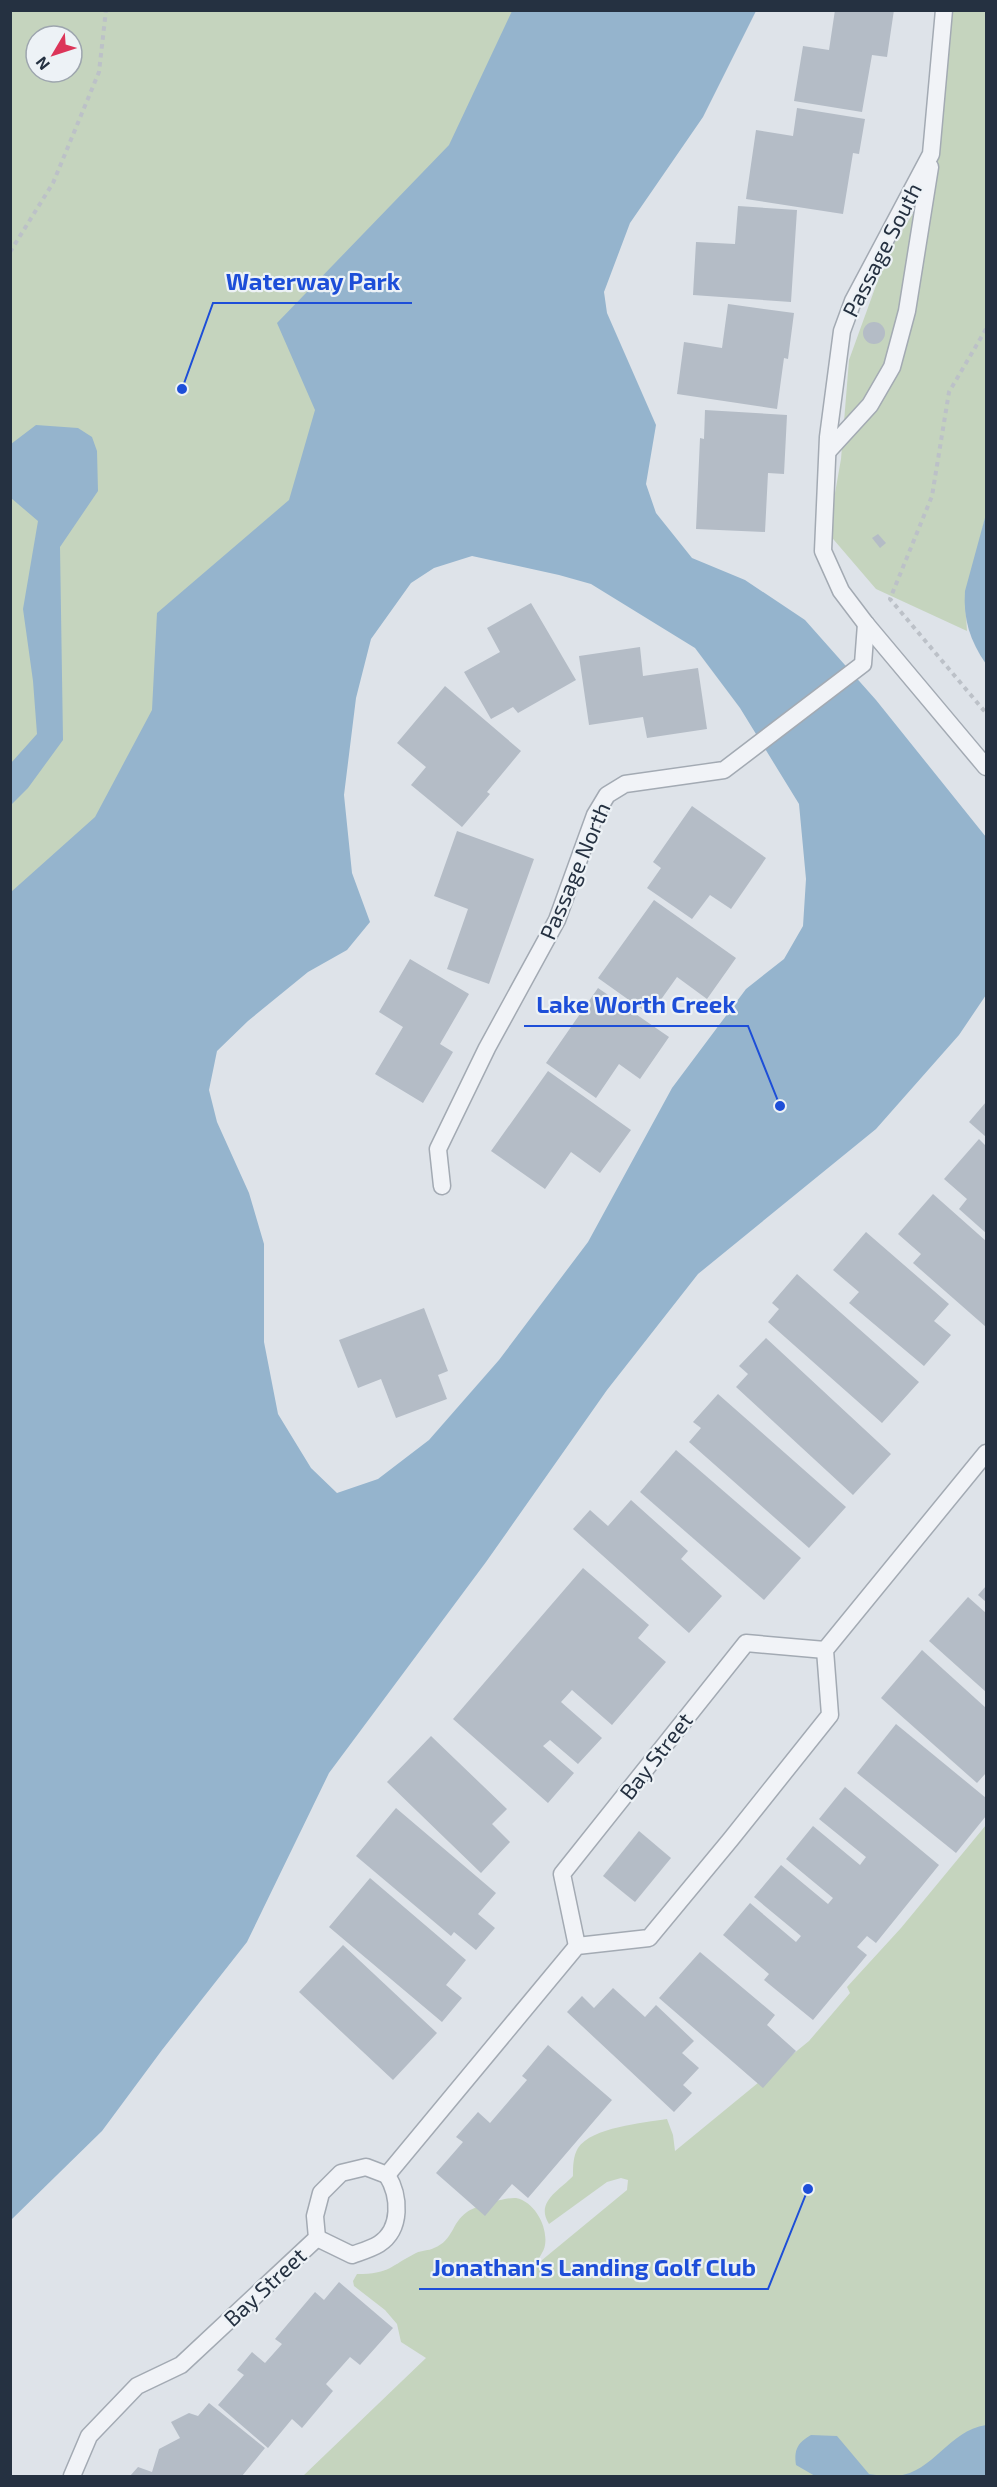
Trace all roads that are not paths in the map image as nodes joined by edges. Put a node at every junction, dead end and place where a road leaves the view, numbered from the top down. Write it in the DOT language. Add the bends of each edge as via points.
graph roads {
  1 [pos="944,10"];
  2 [pos="931,154"];
  3 [pos="828,451"];
  4 [pos="866,624"];
  5 [pos="987,767"];
  6 [pos="442,1186"];
  7 [pos="987,1453"];
  8 [pos="825,1650"];
  9 [pos="577,1946"];
  10 [pos="387,2175"];
  11 [pos="317,2238"];
  12 [pos="72,2476"];
  1 -- 2 [label="lane, Passage South"];
  2 -- 3 [label="lane, Passage South" via="846,316"];
  2 -- 3 [label="lane" via="908,312 892,366 870,405"];
  3 -- 4 [label="lane, Passage South" via="823,551 841,591"];
  4 -- 5 [label="lane, Passage South"];
  4 -- 6 [label="lane, Passage North" via="863,664 724,770 625,784 607,795 595,815 557,920 486,1048 438,1149"];
  7 -- 8 [label="lane"];
  8 -- 9 [label="lane" via="830,1715 649,1938"];
  8 -- 9 [label="lane, Bay Street" via="746,1643 562,1874"];
  9 -- 10 [label="lane"];
  10 -- 11 [label="lane, Bay Street" via="366,2167 341,2173 321,2193 315,2216"];
  10 -- 11 [label="lane" via="396,2189 397,2207 392,2230 380,2244 352,2255"];
  11 -- 12 [label="lane, Bay Street" via="181,2365 137,2386 89,2436"];
}
